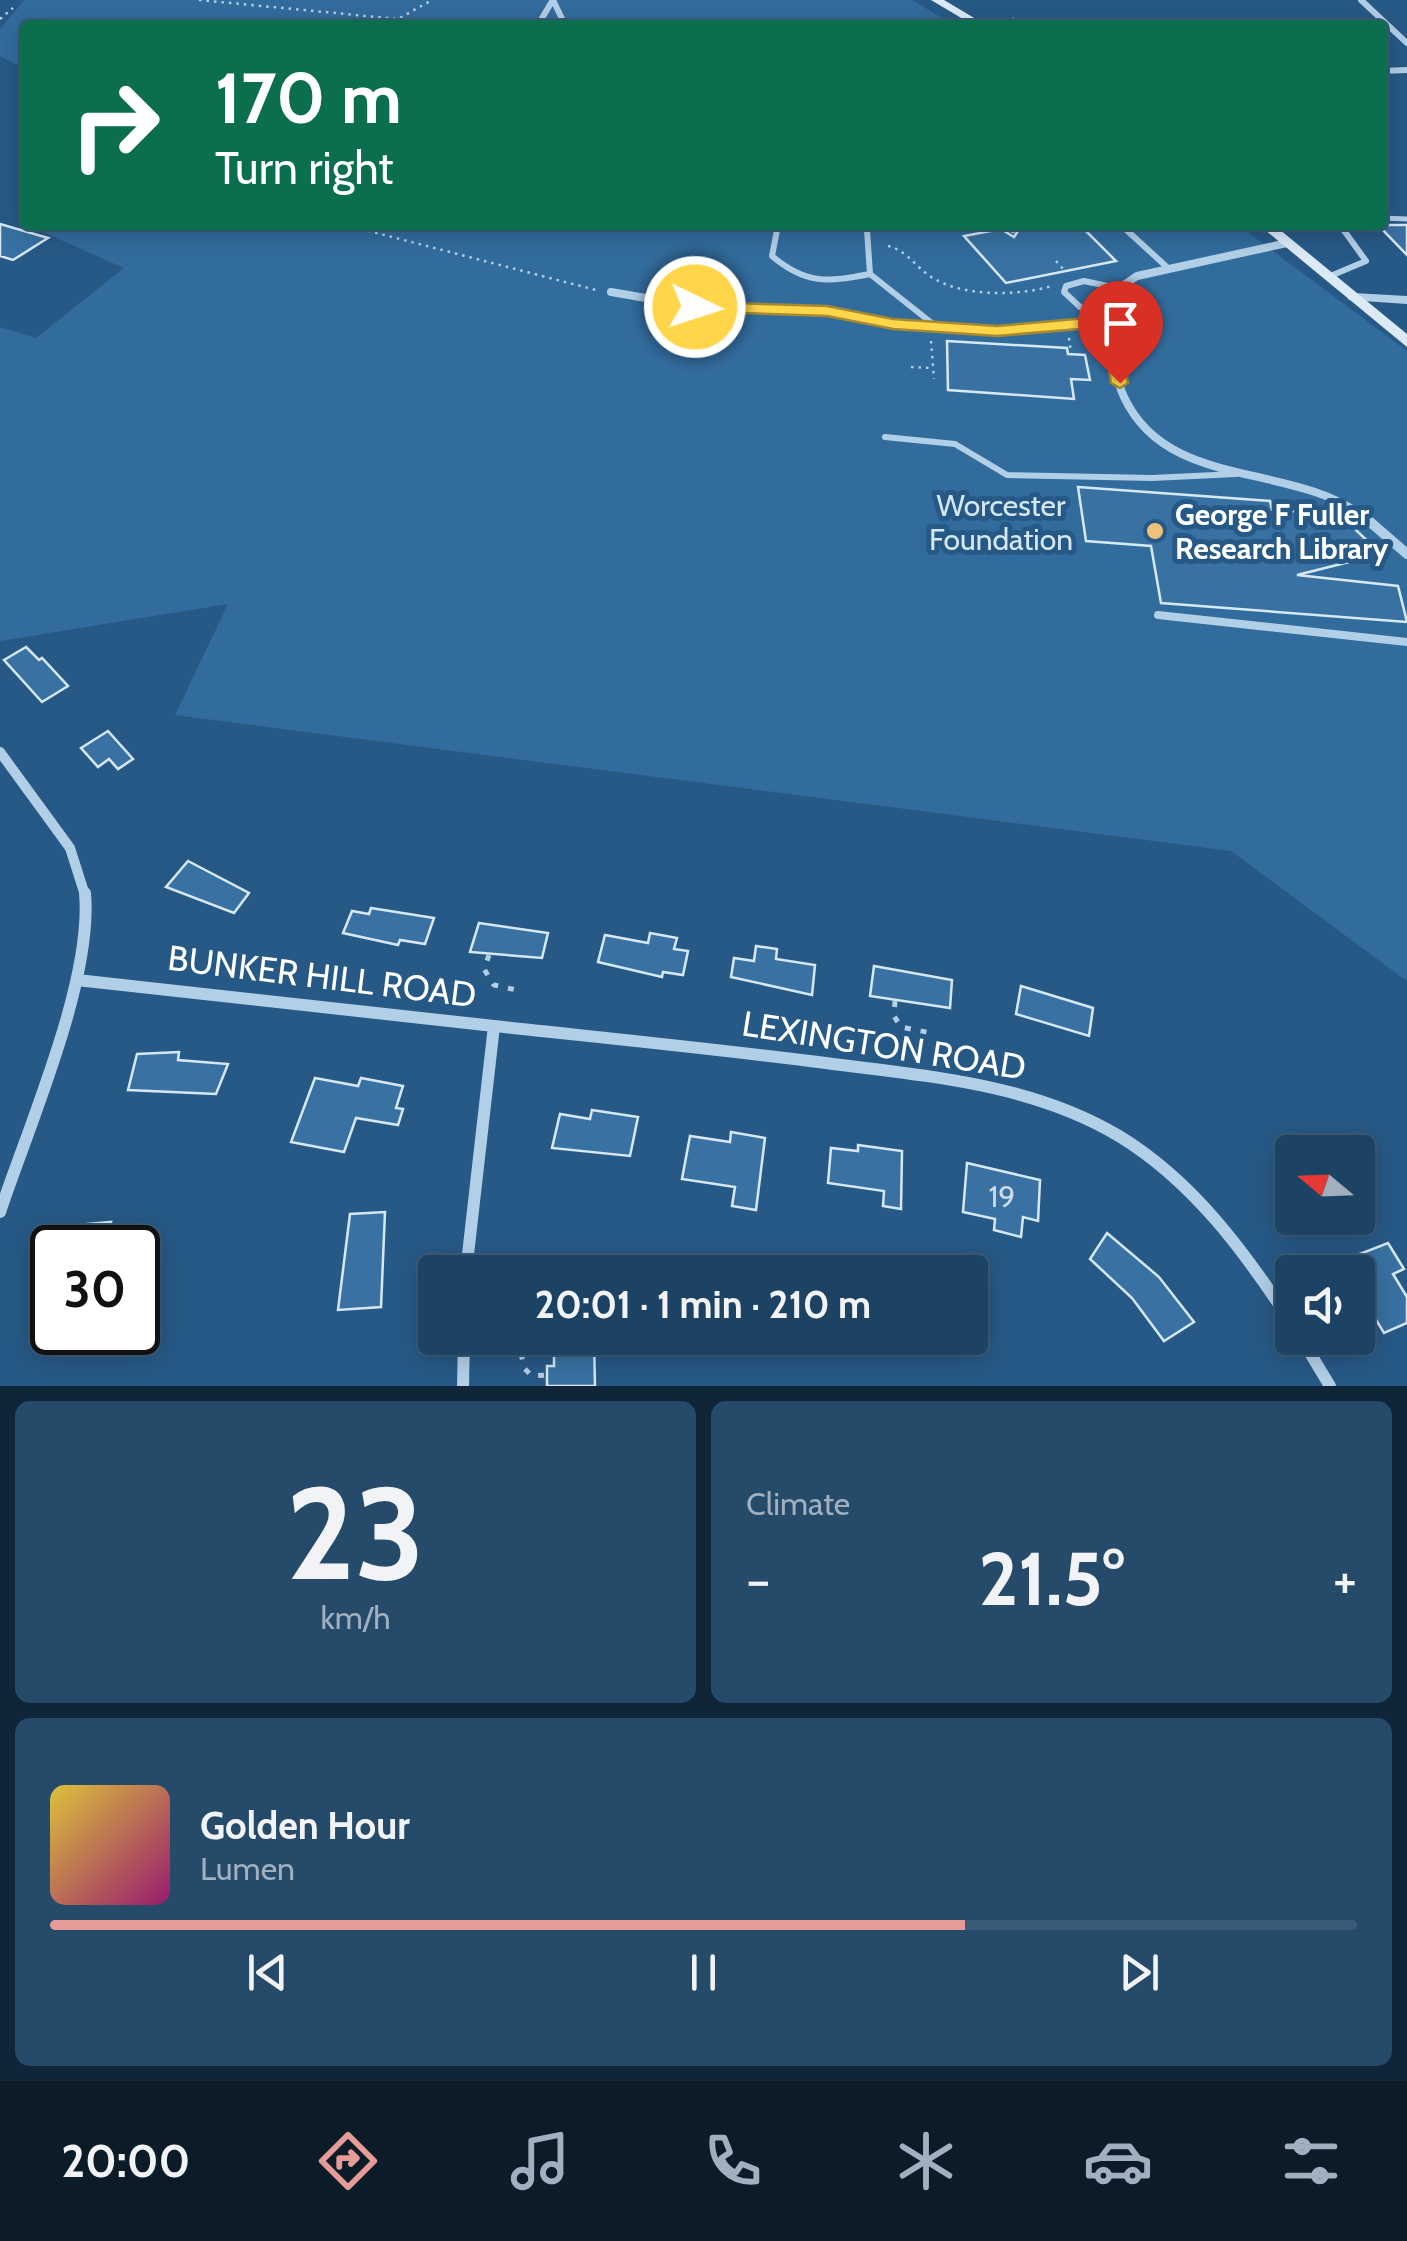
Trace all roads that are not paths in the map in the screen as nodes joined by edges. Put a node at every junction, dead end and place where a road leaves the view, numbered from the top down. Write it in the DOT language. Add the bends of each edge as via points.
graph roads {
  1 [pos="936,0"];
  2 [pos="1361,0"];
  3 [pos="971,20"];
  4 [pos="1383,20"];
  5 [pos="1388,25"];
  6 [pos="1407,42"];
  7 [pos="777,230"];
  8 [pos="870,230"];
  9 [pos="1126,230"];
  10 [pos="1272,230"];
  11 [pos="1344,230"];
  12 [pos="1288,243"];
  13 [pos="1168,269"];
  14 [pos="870,274"];
  15 [pos="1328,277"];
  16 [pos="1117,288"];
  17 [pos="611,292"];
  18 [pos="1353,297"];
  19 [pos="1407,300"];
  20 [pos="1110,322"];
  21 [pos="938,328"];
  22 [pos="1407,342"];
  23 [pos="885,437"];
  24 [pos="1236,474"];
  25 [pos="1407,554"];
  26 [pos="1158,616"];
  27 [pos="1407,642"];
  28 [pos="0,752"];
  29 [pos="77,980"];
  30 [pos="494,1026"];
  31 [pos="0,1212"];
  32 [pos="468,1255"];
  33 [pos="1275,1299"];
  34 [pos="464,1355"];
  35 [pos="1311,1355"];
  36 [pos="463,1386"];
  37 [pos="1330,1386"];
  1 -- 3 [label="main road"];
  2 -- 4 [label="street"];
  5 -- 6 [label="street"];
  7 -- 14 [label="lane" via="772,256 800,282 828,284"];
  8 -- 14 [label="lane"];
  9 -- 13 [label="lane"];
  10 -- 12 [label="main road"];
  11 -- 15 [label="lane" via="1366,261"];
  12 -- 13 [label="street"];
  12 -- 15 [label="main road"];
  13 -- 16 [label="street"];
  14 -- 21 [label="lane"];
  15 -- 18 [label="main road"];
  16 -- 20 [label="street"];
  16 -- 20 [label="lane" via="1084,281 1064,292"];
  17 -- 21 [label="street" via="704,308 827,311"];
  18 -- 19 [label="street"];
  18 -- 22 [label="main road"];
  20 -- 21 [label="street" via="1008,331"];
  20 -- 24 [label="street" via="1120,383 1138,420 1177,452"];
  23 -- 24 [label="lane" via="955,444 1007,475"];
  24 -- 25 [label="street" via="1339,500"];
  26 -- 27 [label="lane"];
  28 -- 29 [label="street" via="56,824 84,882 88,925"];
  29 -- 30 [label="street, BUNKER HILL ROAD"];
  29 -- 31 [label="street"];
  30 -- 32 [label="street, BUNKER HILL ROAD"];
  30 -- 33 [label="street, LEXINGTON ROAD" via="934,1078 1070,1110 1168,1170 1216,1214"];
  34 -- 36 [label="street"];
  35 -- 37 [label="street"];
}
